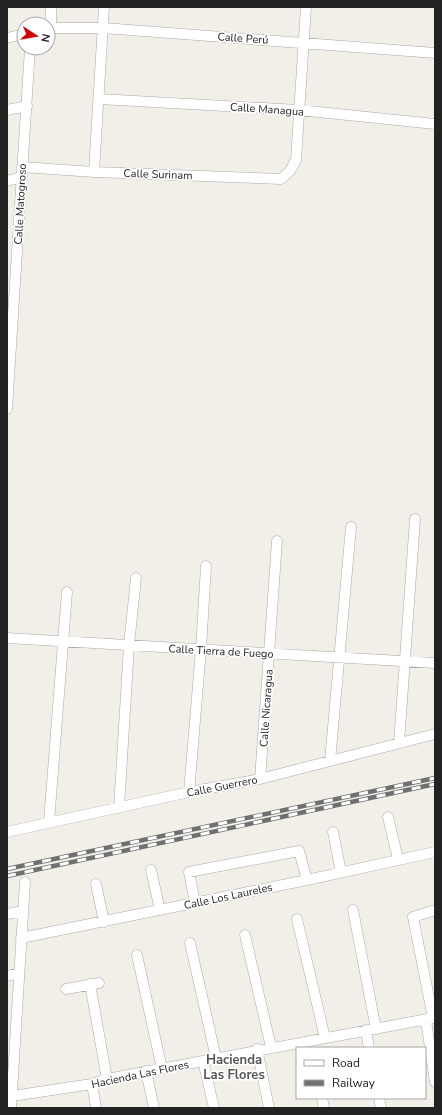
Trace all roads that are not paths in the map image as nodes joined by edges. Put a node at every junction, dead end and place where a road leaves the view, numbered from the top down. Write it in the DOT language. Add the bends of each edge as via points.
graph roads {
  1 [pos="104,7"];
  2 [pos="306,7"];
  3 [pos="56,28"];
  4 [pos="103,28"];
  5 [pos="303,42"];
  6 [pos="435,53"];
  7 [pos="30,56"];
  8 [pos="99,99"];
  9 [pos="27,106"];
  10 [pos="7,110"];
  11 [pos="299,110"];
  12 [pos="435,124"];
  13 [pos="22,172"];
  14 [pos="94,172"];
  15 [pos="7,181"];
  16 [pos="18,244"];
  17 [pos="7,247"];
  18 [pos="11,290"];
  19 [pos="9,358"];
  20 [pos="7,409"];
  21 [pos="415,520"];
  22 [pos="350,527"];
  23 [pos="277,540"];
  24 [pos="206,566"];
  25 [pos="136,578"];
  26 [pos="67,592"];
  27 [pos="7,638"];
  28 [pos="62,640"];
  29 [pos="129,645"];
  30 [pos="201,650"];
  31 [pos="270,653"];
  32 [pos="339,657"];
  33 [pos="405,661"];
  34 [pos="435,663"];
  35 [pos="435,734"];
  36 [pos="399,743"];
  37 [pos="330,761"];
  38 [pos="260,779"];
  39 [pos="189,792"];
  40 [pos="119,808"];
  41 [pos="388,817"];
  42 [pos="49,822"];
  43 [pos="7,832"];
  44 [pos="333,832"];
  45 [pos="435,852"];
  46 [pos="398,859"];
  47 [pos="151,870"];
  48 [pos="341,872"];
  49 [pos="307,880"];
  50 [pos="25,882"];
  51 [pos="96,884"];
  52 [pos="195,903"];
  53 [pos="160,910"];
  54 [pos="353,910"];
  55 [pos="23,911"];
  56 [pos="432,911"];
  57 [pos="7,914"];
  58 [pos="297,920"];
  59 [pos="104,922"];
  60 [pos="245,935"];
  61 [pos="21,938"];
  62 [pos="190,943"];
  63 [pos="136,955"];
  64 [pos="19,973"];
  65 [pos="7,976"];
  66 [pos="66,989"];
  67 [pos="430,1019"];
  68 [pos="376,1028"];
  69 [pos="366,1030"];
  70 [pos="325,1038"];
  71 [pos="311,1044"];
  72 [pos="271,1047"];
  73 [pos="369,1047"];
  74 [pos="257,1050"];
  75 [pos="216,1058"];
  76 [pos="203,1061"];
  77 [pos="162,1069"];
  78 [pos="146,1071"];
  79 [pos="107,1079"];
  80 [pos="435,1082"];
  81 [pos="92,1084"];
  82 [pos="12,1096"];
  83 [pos="11,1108"];
  84 [pos="96,1108"];
  85 [pos="154,1108"];
  86 [pos="214,1108"];
  87 [pos="269,1108"];
  1 -- 4 [label="street"];
  2 -- 5 [label="street"];
  3 -- 4 [label="street, Calle Perú"];
  4 -- 5 [label="street, Calle Perú"];
  4 -- 8 [label="street"];
  5 -- 6 [label="street, Calle Perú"];
  5 -- 11 [label="street"];
  7 -- 9 [label="street, Calle Matogroso"];
  8 -- 11 [label="street, Calle Managua"];
  8 -- 14 [label="street"];
  9 -- 10 [label="street"];
  9 -- 13 [label="street, Calle Matogroso"];
  11 -- 12 [label="street, Calle Managua"];
  11 -- 14 [label="street, Calle Surinam" via="296,160 290,171 281,179"];
  13 -- 14 [label="street, Calle Surinam"];
  13 -- 15 [label="street, Calle Surinam"];
  13 -- 16 [label="street, Calle Matogroso"];
  16 -- 17 [label="street"];
  16 -- 18 [label="street, Calle Matogroso"];
  18 -- 19 [label="street, Calle Matogroso"];
  19 -- 20 [label="street, Calle Matogroso"];
  21 -- 33 [label="street"];
  22 -- 32 [label="street"];
  23 -- 31 [label="street, Calle Nicaragua"];
  24 -- 30 [label="street"];
  25 -- 29 [label="street"];
  26 -- 28 [label="street"];
  27 -- 28 [label="street, Calle Tierra de Fuego"];
  28 -- 29 [label="street, Calle Tierra de Fuego"];
  28 -- 42 [label="street"];
  29 -- 30 [label="street, Calle Tierra de Fuego"];
  29 -- 40 [label="street"];
  30 -- 31 [label="street, Calle Tierra de Fuego"];
  30 -- 39 [label="street"];
  31 -- 32 [label="street, Calle Tierra de Fuego"];
  31 -- 38 [label="street, Calle Nicaragua"];
  32 -- 33 [label="street, Calle Tierra de Fuego"];
  32 -- 37 [label="street"];
  33 -- 34 [label="street, Calle Tierra de Fuego"];
  33 -- 36 [label="street"];
  35 -- 36 [label="street, Calle Guerrero"];
  36 -- 37 [label="street, Calle Guerrero"];
  37 -- 38 [label="street, Calle Guerrero"];
  38 -- 39 [label="street, Calle Guerrero"];
  39 -- 40 [label="street, Calle Guerrero"];
  40 -- 42 [label="street, Calle Guerrero"];
  41 -- 46 [label="street"];
  42 -- 43 [label="street, Calle Guerrero"];
  44 -- 48 [label="street"];
  45 -- 46 [label="street, Calle Los Laureles"];
  46 -- 48 [label="street, Calle Los Laureles"];
  47 -- 53 [label="street"];
  48 -- 49 [label="street, Calle Los Laureles"];
  49 -- 52 [label="street, Calle Los Laureles"];
  49 -- 52 [label="street" via="299,851 189,872"];
  50 -- 55 [label="street"];
  51 -- 59 [label="street"];
  52 -- 53 [label="street, Calle Los Laureles"];
  53 -- 59 [label="street, Calle Los Laureles"];
  54 -- 68 [label="street"];
  55 -- 57 [label="street"];
  55 -- 61 [label="street"];
  56 -- 67 [label="street" via="413,917"];
  58 -- 70 [label="street"];
  59 -- 61 [label="street, Calle Los Laureles"];
  60 -- 72 [label="street"];
  61 -- 64 [label="street"];
  62 -- 75 [label="street"];
  63 -- 77 [label="street"];
  64 -- 65 [label="street"];
  64 -- 82 [label="street"];
  66 -- 79 [label="street" via="95,984"];
  67 -- 68 [label="street, Hacienda Las Flores"];
  67 -- 80 [label="street"];
  68 -- 69 [label="street, Hacienda Las Flores"];
  69 -- 70 [label="street, Hacienda Las Flores"];
  69 -- 73 [label="street"];
  70 -- 71 [label="street, Hacienda Las Flores"];
  71 -- 72 [label="street, Hacienda Las Flores"];
  72 -- 74 [label="street, Hacienda Las Flores"];
  74 -- 75 [label="street, Hacienda Las Flores"];
  74 -- 87 [label="street"];
  75 -- 76 [label="street, Hacienda Las Flores"];
  76 -- 77 [label="street, Hacienda Las Flores"];
  76 -- 86 [label="street"];
  77 -- 78 [label="street, Hacienda Las Flores"];
  78 -- 79 [label="street, Hacienda Las Flores"];
  78 -- 85 [label="street"];
  79 -- 81 [label="street, Hacienda Las Flores"];
  81 -- 82 [label="street, Hacienda Las Flores"];
  81 -- 84 [label="street"];
  82 -- 83 [label="street"];
}
